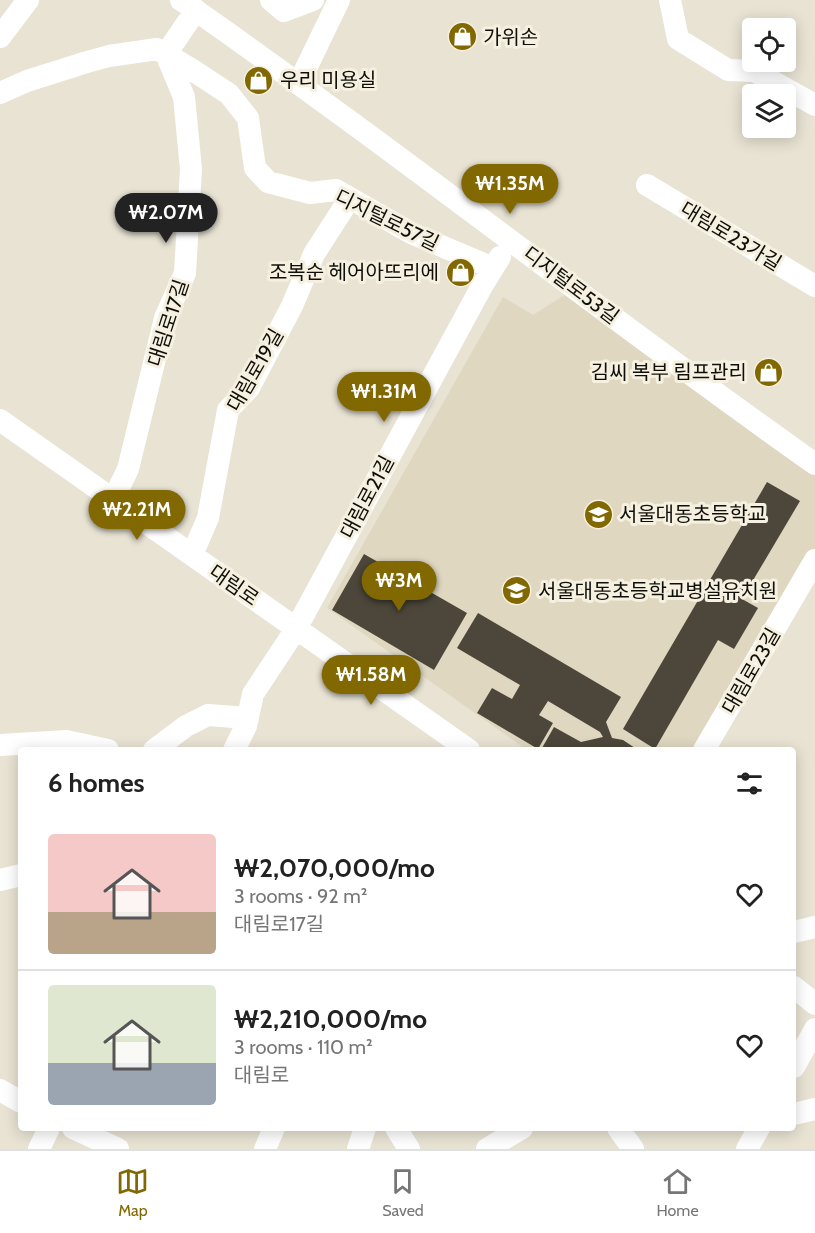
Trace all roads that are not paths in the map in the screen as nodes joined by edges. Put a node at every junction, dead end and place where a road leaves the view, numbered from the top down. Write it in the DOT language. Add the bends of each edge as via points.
graph roads {
  1 [pos="28,0"];
  2 [pos="271,0"];
  3 [pos="313,0"];
  4 [pos="339,0"];
  5 [pos="670,0"];
  6 [pos="189,5"];
  7 [pos="0,37"];
  8 [pos="166,54"];
  9 [pos="299,82"];
  10 [pos="0,93"];
  11 [pos="815,105"];
  12 [pos="647,185"];
  13 [pos="350,198"];
  14 [pos="510,240"];
  15 [pos="493,268"];
  16 [pos="815,286"];
  17 [pos="0,421"];
  18 [pos="815,464"];
  19 [pos="113,500"];
  20 [pos="192,555"];
  21 [pos="815,560"];
  22 [pos="296,628"];
  23 [pos="248,718"];
  24 [pos="0,745"];
  25 [pos="94,747"];
  26 [pos="158,747"];
  27 [pos="235,747"];
  28 [pos="465,747"];
  29 [pos="706,747"];
  30 [pos="18,876"];
  31 [pos="0,880"];
  32 [pos="815,927"];
  33 [pos="796,932"];
  34 [pos="796,989"];
  35 [pos="815,1004"];
  36 [pos="815,1029"];
  37 [pos="796,1063"];
  38 [pos="0,1090"];
  39 [pos="18,1099"];
  40 [pos="815,1109"];
  41 [pos="796,1114"];
  42 [pos="48,1131"];
  43 [pos="79,1131"];
  44 [pos="273,1131"];
  45 [pos="364,1131"];
  46 [pos="398,1131"];
  47 [pos="517,1131"];
  48 [pos="620,1131"];
  49 [pos="757,1131"];
  50 [pos="39,1149"];
  51 [pos="118,1149"];
  52 [pos="265,1149"];
  53 [pos="358,1149"];
  54 [pos="409,1149"];
  55 [pos="487,1149"];
  56 [pos="633,1149"];
  57 [pos="747,1149"];
  1 -- 7 [label="street"];
  2 -- 3 [label="street" via="284,11"];
  4 -- 9 [label="street"];
  5 -- 11 [label="street" via="678,39 728,70 754,71"];
  6 -- 8 [label="street"];
  6 -- 9 [label="street, 디지털로53길"];
  8 -- 10 [label="street, 디지털로57길" via="156,49 109,56"];
  8 -- 13 [label="street, 디지털로57길" via="228,94 248,118 255,168 268,182 310,193 336,190"];
  8 -- 19 [label="street, 대림로17길" via="184,97 191,169 185,273 165,318 128,469"];
  9 -- 14 [label="street, 디지털로53길"];
  12 -- 16 [label="street, 대림로23가길"];
  13 -- 15 [label="street, 디지털로57길" via="411,233"];
  13 -- 20 [label="street, 대림로19길" via="314,254 249,388 228,410 208,518"];
  14 -- 15 [label="street, 대림로21길"];
  14 -- 18 [label="street, 디지털로53길"];
  15 -- 22 [label="street, 대림로21길"];
  17 -- 19 [label="street, 대림로"];
  19 -- 20 [label="street, 대림로"];
  20 -- 22 [label="street, 대림로"];
  21 -- 29 [label="street, 대림로23길"];
  22 -- 23 [label="street, 대림로21길" via="253,694"];
  22 -- 28 [label="street, 대림로"];
  23 -- 26 [label="street" via="208,715"];
  23 -- 27 [label="street, 대림로21길"];
  24 -- 25 [label="street" via="66,741"];
  30 -- 31 [label="street"];
  32 -- 33 [label="street"];
  34 -- 35 [label="street"];
  36 -- 37 [label="street"];
  38 -- 39 [label="street"];
  40 -- 41 [label="street"];
  42 -- 50 [label="street"];
  43 -- 51 [label="street"];
  44 -- 52 [label="street"];
  45 -- 53 [label="street"];
  46 -- 54 [label="street"];
  47 -- 55 [label="street"];
  48 -- 56 [label="street"];
  49 -- 57 [label="street"];
}
